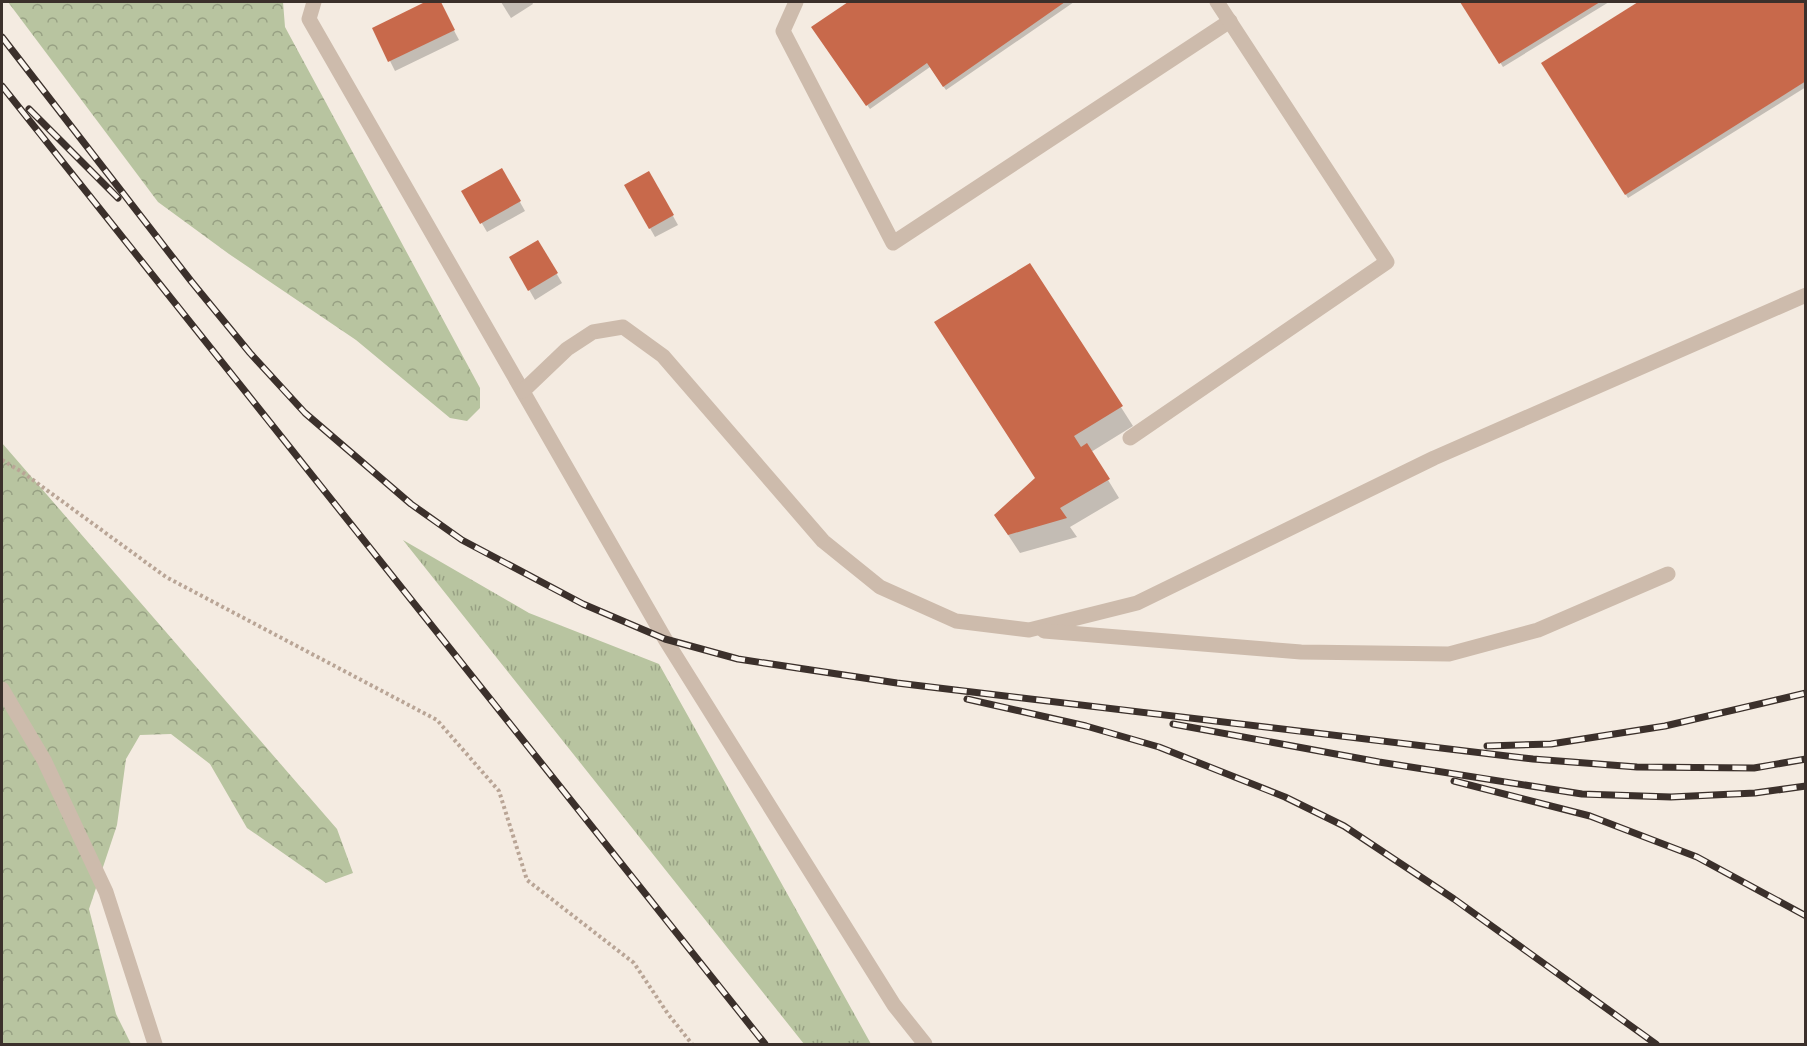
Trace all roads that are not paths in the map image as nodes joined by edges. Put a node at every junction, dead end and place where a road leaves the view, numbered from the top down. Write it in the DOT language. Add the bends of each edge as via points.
graph roads {
  1 [pos="314,2"];
  2 [pos="796,2"];
  3 [pos="1217,2"];
  4 [pos="1230,21"];
  5 [pos="1806,296"];
  6 [pos="523,391"];
  7 [pos="1130,438"];
  8 [pos="1668,574"];
  9 [pos="1029,630"];
  10 [pos="2,689"];
  11 [pos="155,1044"];
  12 [pos="925,1044"];
  1 -- 6 [label="street" via="309,19"];
  2 -- 4 [label="street" via="783,31 893,243"];
  3 -- 4 [label="street"];
  4 -- 7 [label="street" via="1387,262"];
  5 -- 9 [label="street" via="1434,458 1137,603"];
  6 -- 9 [label="street" via="567,349 593,332 623,327 663,356 824,541 880,587 956,621"];
  6 -- 12 [label="street" via="665,639 894,1005"];
  8 -- 9 [label="street" via="1538,630 1449,654 1301,652"];
  10 -- 11 [label="street" via="44,760 106,892"];
}
